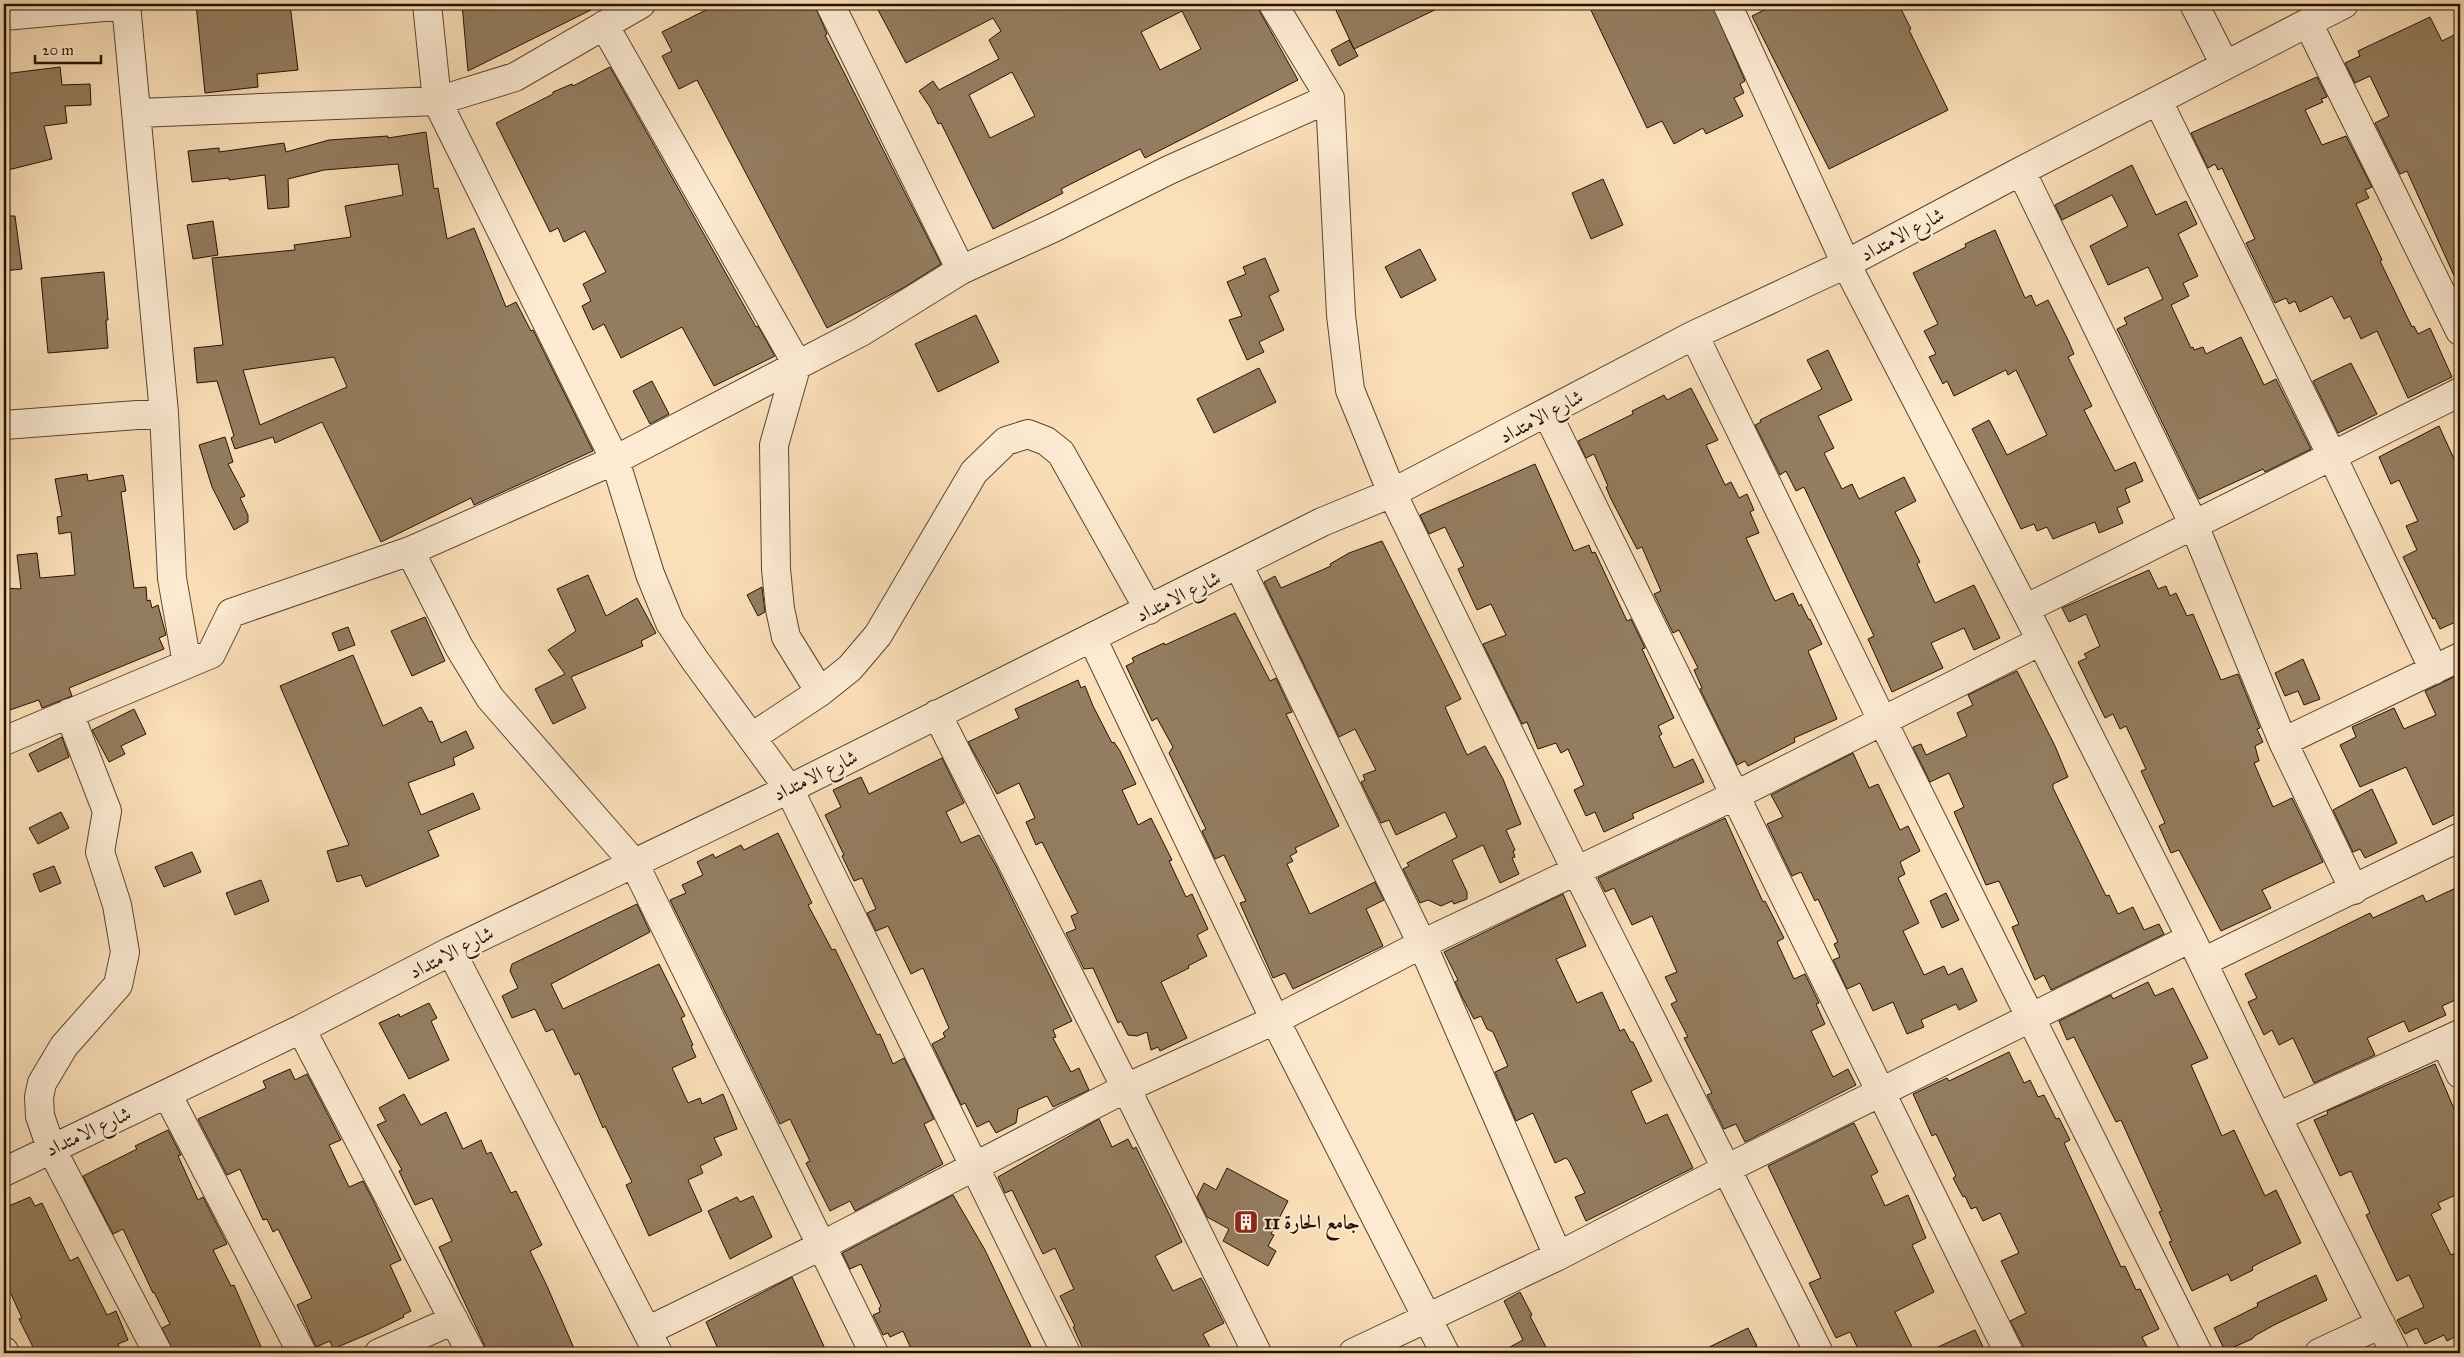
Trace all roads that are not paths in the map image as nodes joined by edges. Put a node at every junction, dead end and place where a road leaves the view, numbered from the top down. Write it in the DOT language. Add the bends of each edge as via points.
graph roads {
  1 [pos="126,4"];
  2 [pos="428,4"];
  3 [pos="640,4"];
  4 [pos="830,4"];
  5 [pos="1273,4"];
  6 [pos="1727,4"];
  7 [pos="2194,4"];
  8 [pos="2344,4"];
  9 [pos="4,16"];
  10 [pos="2308,23"];
  11 [pos="604,25"];
  12 [pos="2225,65"];
  13 [pos="1330,98"];
  14 [pos="437,101"];
  15 [pos="2158,101"];
  16 [pos="138,113"];
  17 [pos="2021,170"];
  18 [pos="1846,264"];
  19 [pos="960,270"];
  20 [pos="2460,331"];
  21 [pos="1694,335"];
  22 [pos="797,364"];
  23 [pos="2460,392"];
  24 [pos="164,413"];
  25 [pos="1547,413"];
  26 [pos="4,425"];
  27 [pos="2332,456"];
  28 [pos="615,460"];
  29 [pos="1392,494"];
  30 [pos="2194,525"];
  31 [pos="410,551"];
  32 [pos="1239,566"];
  33 [pos="2025,609"];
  34 [pos="1149,610"];
  35 [pos="1092,638"];
  36 [pos="2041,642"];
  37 [pos="2460,657"];
  38 [pos="187,664"];
  39 [pos="2434,670"];
  40 [pos="820,692"];
  41 [pos="69,713"];
  42 [pos="937,714"];
  43 [pos="1883,722"];
  44 [pos="752,737"];
  45 [pos="4,741"];
  46 [pos="2283,742"];
  47 [pos="789,789"];
  48 [pos="1734,796"];
  49 [pos="2460,837"];
  50 [pos="634,863"];
  51 [pos="1577,872"];
  52 [pos="2354,890"];
  53 [pos="2191,938"];
  54 [pos="1422,944"];
  55 [pos="451,950"];
  56 [pos="2203,962"];
  57 [pos="2031,1017"];
  58 [pos="1275,1020"];
  59 [pos="301,1029"];
  60 [pos="2452,1038"];
  61 [pos="2460,1074"];
  62 [pos="1126,1088"];
  63 [pos="1880,1092"];
  64 [pos="166,1094"];
  65 [pos="2277,1117"];
  66 [pos="51,1148"];
  67 [pos="974,1168"];
  68 [pos="1726,1169"];
  69 [pos="4,1172"];
  70 [pos="821,1246"];
  71 [pos="1558,1256"];
  72 [pos="1427,1317"];
  73 [pos="454,1320"];
  74 [pos="2381,1324"];
  75 [pos="652,1342"];
  76 [pos="158,1353"];
  77 [pos="302,1353"];
  78 [pos="379,1353"];
  79 [pos="471,1353"];
  80 [pos="874,1353"];
  81 [pos="1066,1353"];
  82 [pos="1257,1353"];
  83 [pos="1353,1353"];
  84 [pos="1445,1353"];
  85 [pos="1818,1353"];
  86 [pos="2009,1353"];
  87 [pos="2198,1353"];
  88 [pos="2319,1353"];
  89 [pos="2396,1353"];
  1 -- 9 [label="street"];
  1 -- 16 [label="street"];
  2 -- 14 [label="street"];
  3 -- 11 [label="street"];
  4 -- 19 [label="street"];
  5 -- 13 [label="street"];
  6 -- 18 [label="street"];
  7 -- 12 [label="street"];
  8 -- 10 [label="street, شارع الامتداد"];
  10 -- 12 [label="street, شارع الامتداد"];
  10 -- 20 [label="street"];
  11 -- 14 [label="street" via="516,77"];
  11 -- 22 [label="street"];
  12 -- 15 [label="street, شارع الامتداد"];
  13 -- 19 [label="street" via="1169,170"];
  13 -- 29 [label="street" via="1341,315 1350,390"];
  14 -- 16 [label="street"];
  14 -- 28 [label="street"];
  15 -- 17 [label="street, شارع الامتداد"];
  15 -- 27 [label="street"];
  16 -- 24 [label="street"];
  17 -- 18 [label="street, شارع الامتداد"];
  17 -- 30 [label="street"];
  18 -- 21 [label="street, شارع الامتداد"];
  18 -- 33 [label="street"];
  19 -- 22 [label="street" via="861,332"];
  21 -- 25 [label="street, شارع الامتداد"];
  21 -- 43 [label="street"];
  22 -- 28 [label="street"];
  22 -- 40 [label="street" via="774,445 776,569 786,637"];
  23 -- 27 [label="street"];
  24 -- 26 [label="street"];
  24 -- 38 [label="street" via="172,578"];
  25 -- 29 [label="street, شارع الامتداد"];
  25 -- 48 [label="street"];
  27 -- 30 [label="street"];
  27 -- 39 [label="street"];
  28 -- 31 [label="street"];
  28 -- 44 [label="street" via="650,574 670,623"];
  29 -- 32 [label="street, شارع الامتداد" via="1322,522"];
  29 -- 51 [label="street"];
  30 -- 33 [label="street"];
  30 -- 46 [label="street"];
  31 -- 38 [label="street" via="231,613 211,654"];
  31 -- 50 [label="street" via="490,698"];
  32 -- 34 [label="street, شارع الامتداد"];
  32 -- 54 [label="street"];
  33 -- 36 [label="street"];
  34 -- 35 [label="street, شارع الامتداد"];
  34 -- 40 [label="street" via="1061,453 1046,441 1028,434 1006,441 974,472 878,635 850,668"];
  35 -- 42 [label="street, شارع الامتداد"];
  35 -- 58 [label="street"];
  36 -- 43 [label="street"];
  36 -- 53 [label="street"];
  37 -- 39 [label="street"];
  38 -- 41 [label="street"];
  39 -- 46 [label="street"];
  40 -- 44 [label="street"];
  41 -- 45 [label="street"];
  41 -- 66 [label="street" via="107,811 100,852 117,904 125,952 118,985 64,1046 42,1083 40,1116"];
  42 -- 47 [label="street, شارع الامتداد"];
  42 -- 62 [label="street"];
  43 -- 48 [label="street"];
  43 -- 57 [label="street"];
  44 -- 47 [label="street"];
  46 -- 52 [label="street"];
  47 -- 50 [label="street, شارع الامتداد"];
  47 -- 67 [label="street"];
  48 -- 51 [label="street"];
  48 -- 63 [label="street"];
  49 -- 52 [label="street"];
  50 -- 55 [label="street, شارع الامتداد"];
  50 -- 70 [label="street"];
  51 -- 54 [label="street"];
  51 -- 68 [label="street"];
  52 -- 56 [label="street"];
  53 -- 56 [label="street"];
  53 -- 57 [label="street"];
  54 -- 58 [label="street"];
  54 -- 71 [label="street"];
  55 -- 59 [label="street, شارع الامتداد"];
  55 -- 75 [label="street"];
  56 -- 65 [label="street"];
  57 -- 63 [label="street"];
  57 -- 87 [label="street"];
  58 -- 62 [label="street"];
  58 -- 72 [label="street"];
  59 -- 64 [label="street, شارع الامتداد"];
  59 -- 73 [label="street"];
  60 -- 61 [label="street"];
  60 -- 65 [label="street"];
  62 -- 67 [label="street"];
  62 -- 82 [label="street"];
  63 -- 68 [label="street"];
  63 -- 86 [label="street"];
  64 -- 66 [label="street, شارع الامتداد"];
  64 -- 77 [label="street"];
  65 -- 74 [label="street"];
  66 -- 69 [label="street, شارع الامتداد"];
  66 -- 76 [label="street"];
  67 -- 70 [label="street"];
  67 -- 81 [label="street"];
  68 -- 71 [label="street"];
  68 -- 85 [label="street"];
  70 -- 75 [label="street"];
  70 -- 80 [label="street"];
  71 -- 72 [label="street"];
  72 -- 83 [label="street"];
  72 -- 84 [label="street"];
  73 -- 78 [label="street"];
  73 -- 79 [label="street"];
  74 -- 88 [label="street"];
  74 -- 89 [label="street"];
}
